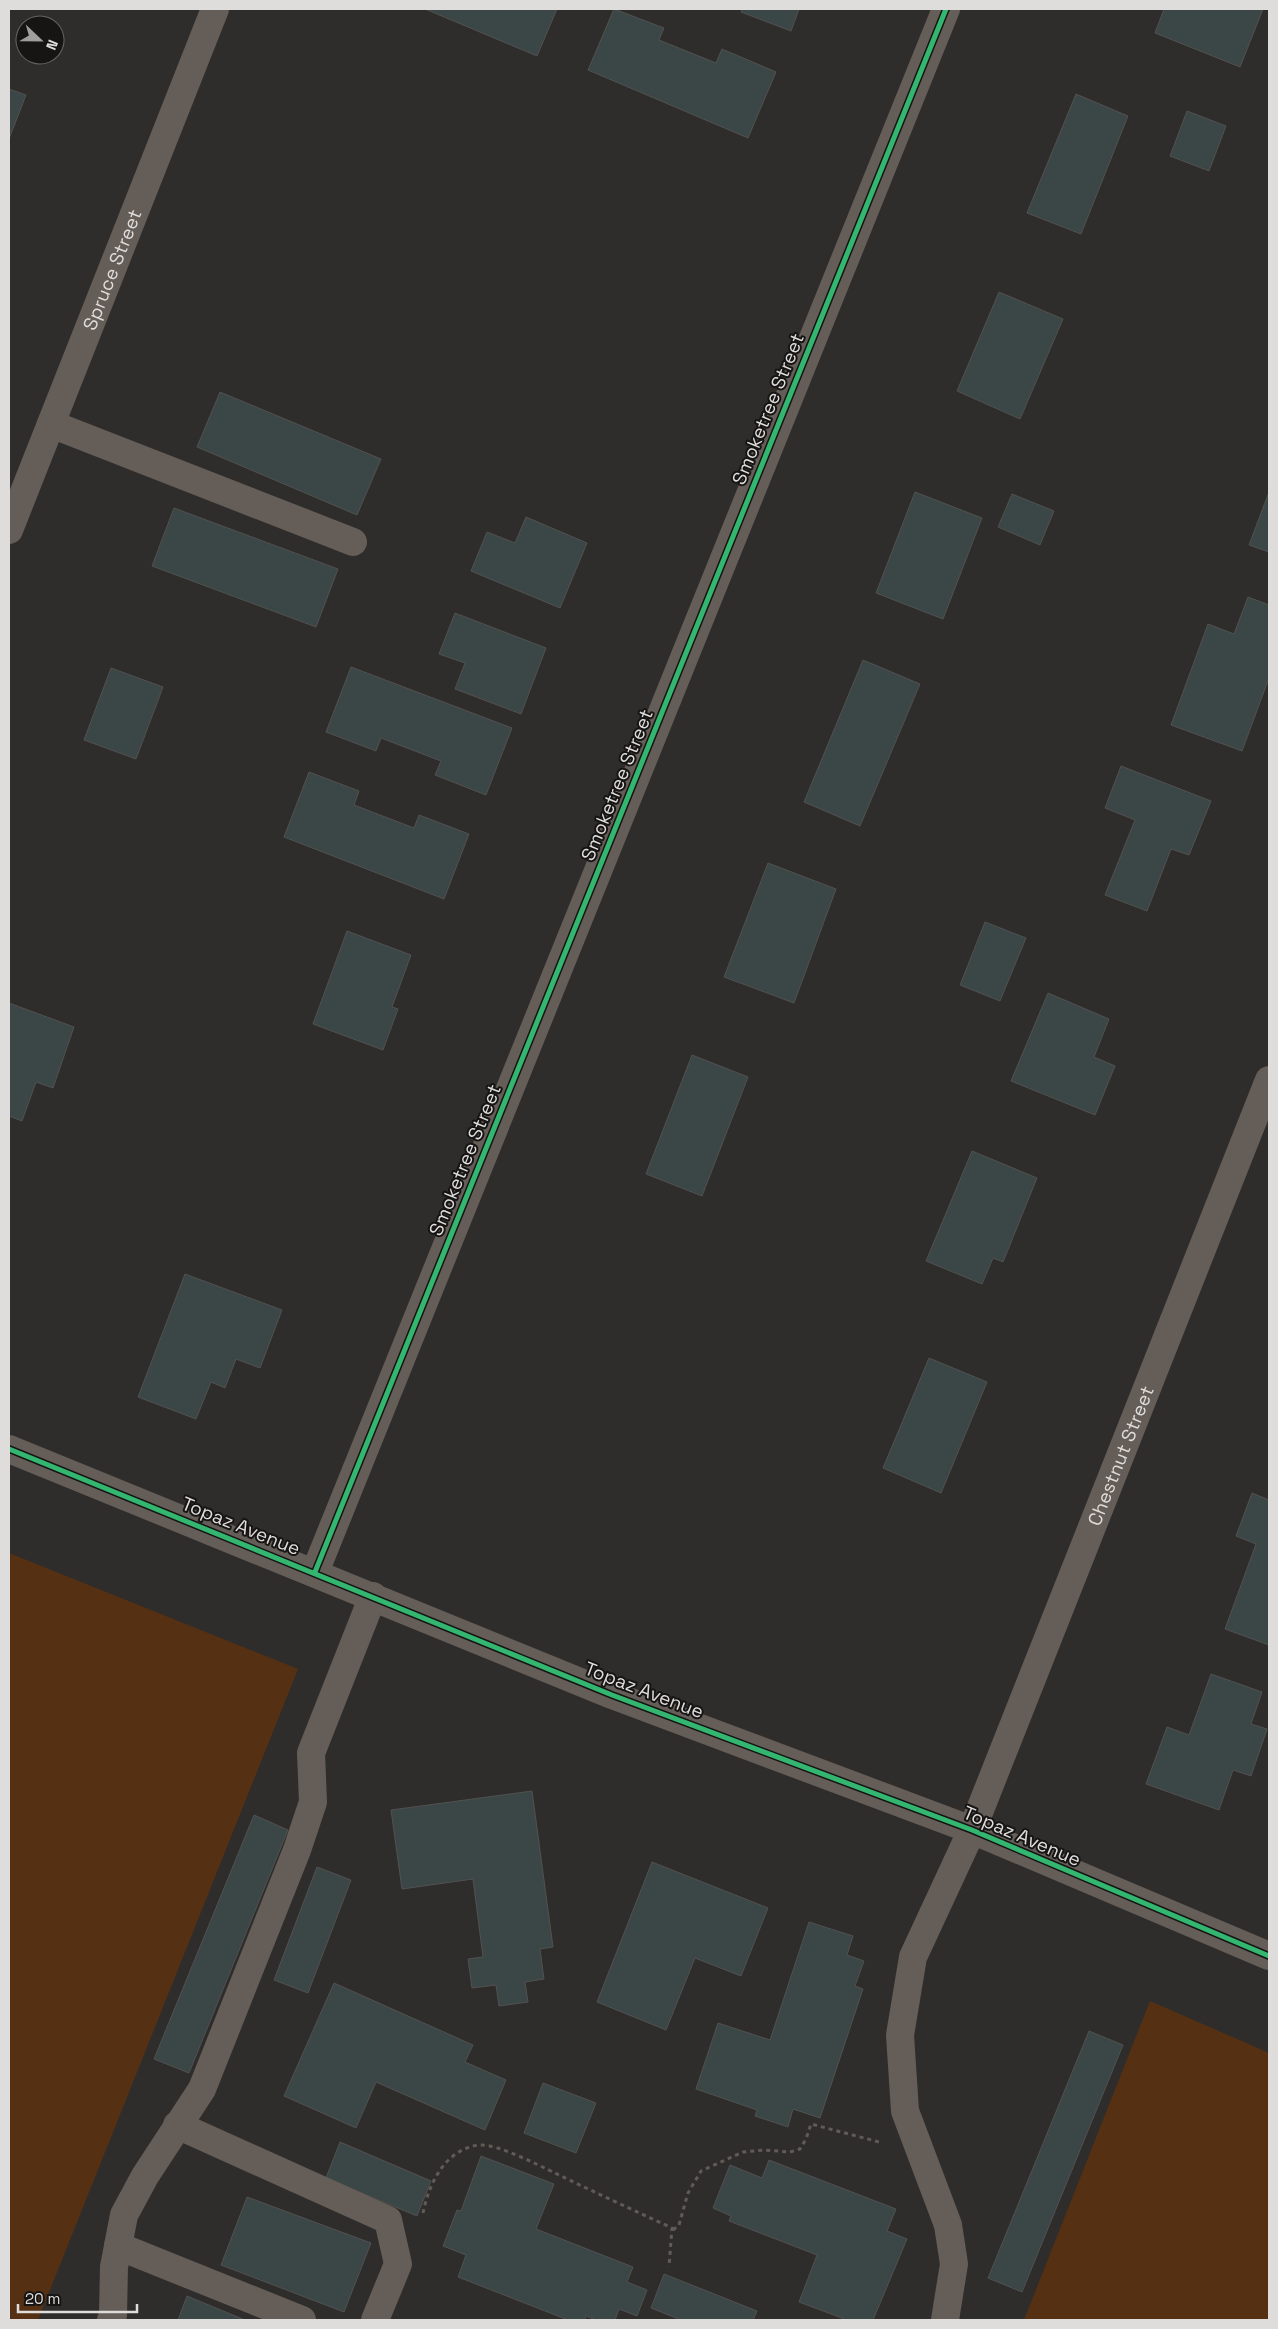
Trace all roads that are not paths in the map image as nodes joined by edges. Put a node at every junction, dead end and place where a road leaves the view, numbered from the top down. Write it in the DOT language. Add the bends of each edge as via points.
graph roads {
  1 [pos="216,9"];
  2 [pos="946,9"];
  3 [pos="51,424"];
  4 [pos="9,530"];
  5 [pos="353,542"];
  6 [pos="1269,1080"];
  7 [pos="9,1449"];
  8 [pos="315,1572"];
  9 [pos="373,1596"];
  10 [pos="972,1830"];
  11 [pos="1269,1956"];
  12 [pos="177,2125"];
  13 [pos="118,2246"];
  14 [pos="111,2320"];
  15 [pos="302,2320"];
  16 [pos="375,2320"];
  17 [pos="945,2320"];
  1 -- 3 [label="street, Spruce Street"];
  2 -- 8 [label="street, Smoketree Street"];
  3 -- 4 [label="street, Spruce Street"];
  3 -- 5 [label="street"];
  6 -- 10 [label="street, Chestnut Street"];
  7 -- 8 [label="street, Topaz Avenue"];
  8 -- 9 [label="street, Topaz Avenue"];
  9 -- 10 [label="street, Topaz Avenue" via="612,1695"];
  9 -- 12 [label="street" via="311,1753 313,1802 297,1850 202,2089"];
  10 -- 11 [label="street, Topaz Avenue"];
  10 -- 17 [label="street, Chestnut Street" via="913,1957 900,2035 905,2111 948,2225 954,2264"];
  12 -- 13 [label="street" via="124,2215"];
  12 -- 16 [label="street" via="388,2220 398,2264"];
  13 -- 14 [label="street"];
  13 -- 15 [label="street"];
}
